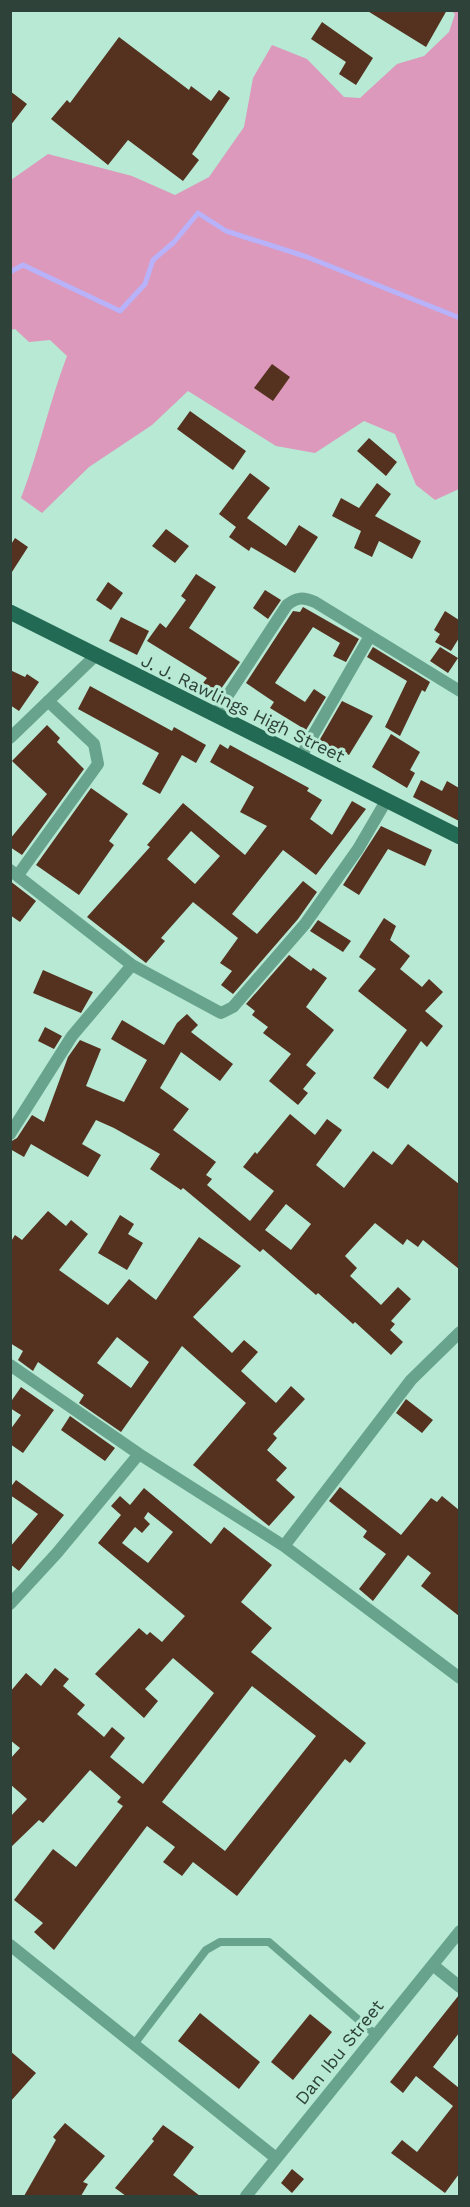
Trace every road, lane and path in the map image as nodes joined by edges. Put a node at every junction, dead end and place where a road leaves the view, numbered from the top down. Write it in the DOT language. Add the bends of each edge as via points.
graph roads {
  1 [pos="10,612"];
  2 [pos="370,636"];
  3 [pos="94,656"];
  4 [pos="459,691"];
  5 [pos="48,701"];
  6 [pos="215,716"];
  7 [pos="10,738"];
  8 [pos="300,758"];
  9 [pos="386,801"];
  10 [pos="459,837"];
  11 [pos="14,872"];
  12 [pos="132,965"];
  13 [pos="10,1134"];
  14 [pos="459,1332"];
  15 [pos="10,1365"];
  16 [pos="139,1454"];
  17 [pos="284,1545"];
  18 [pos="10,1604"];
  19 [pos="459,1678"];
  20 [pos="459,1931"];
  21 [pos="10,1945"];
  22 [pos="434,1966"];
  23 [pos="459,1987"];
  24 [pos="376,2035"];
  25 [pos="135,2043"];
  26 [pos="276,2158"];
  27 [pos="246,2196"];
  1 -- 3 [label="main road, J. J. Rawlings High Street"];
  2 -- 4 [label="street"];
  2 -- 6 [label="street" via="315,602 294,599"];
  2 -- 8 [label="street"];
  3 -- 5 [label="street"];
  3 -- 6 [label="main road, J. J. Rawlings High Street"];
  5 -- 7 [label="street"];
  5 -- 11 [label="street" via="94,744 98,764"];
  6 -- 8 [label="main road, J. J. Rawlings High Street"];
  8 -- 9 [label="main road, J. J. Rawlings High Street"];
  9 -- 10 [label="main road, J. J. Rawlings High Street"];
  9 -- 12 [label="street" via="358,849 305,924 233,1007 221,1013 209,1009"];
  11 -- 12 [label="street"];
  12 -- 13 [label="street" via="72,1036"];
  14 -- 17 [label="street" via="411,1380"];
  15 -- 16 [label="street"];
  16 -- 17 [label="street"];
  16 -- 18 [label="street"];
  17 -- 19 [label="street"];
  20 -- 22 [label="street, Dan Ibu Street"];
  21 -- 25 [label="street"];
  22 -- 23 [label="street"];
  22 -- 24 [label="street, Dan Ibu Street"];
  24 -- 25 [label="lane" via="269,1942 236,1940 220,1942 206,1950"];
  24 -- 26 [label="street, Dan Ibu Street"];
  25 -- 26 [label="street"];
  26 -- 27 [label="street, Dan Ibu Street"];
}
